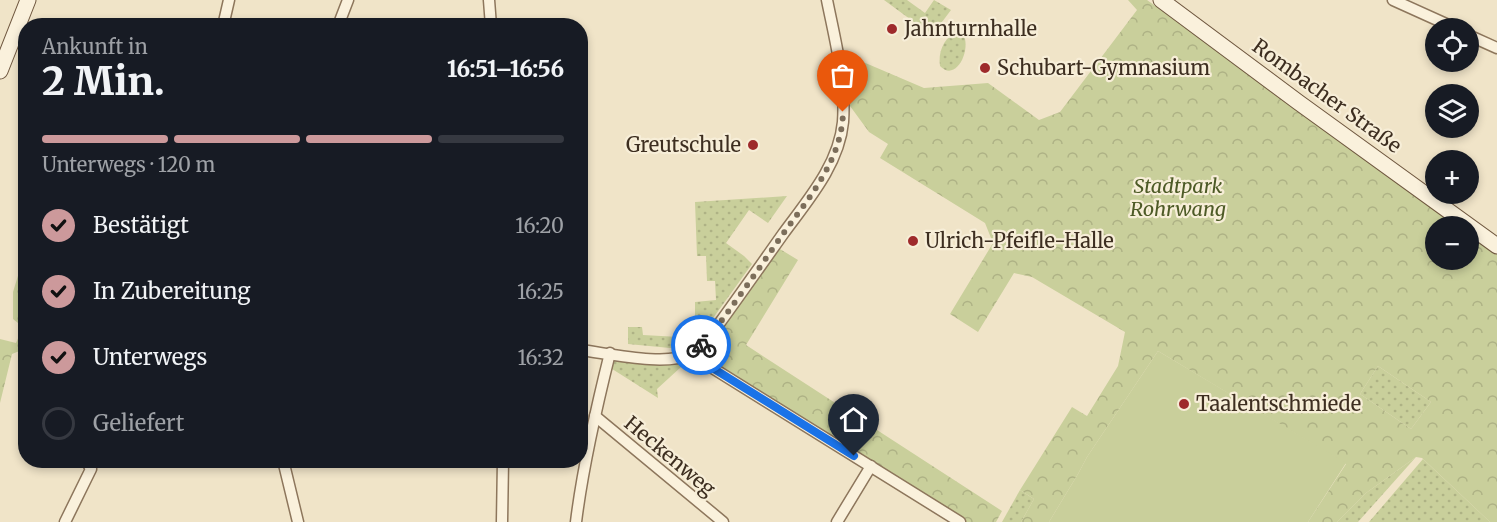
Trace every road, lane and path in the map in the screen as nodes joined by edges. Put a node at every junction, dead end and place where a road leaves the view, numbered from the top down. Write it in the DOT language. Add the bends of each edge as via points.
graph roads {
  1 [pos="28,0"];
  2 [pos="229,0"];
  3 [pos="348,0"];
  4 [pos="489,0"];
  5 [pos="827,0"];
  6 [pos="1161,0"];
  7 [pos="1394,0"];
  8 [pos="21,18"];
  9 [pos="225,18"];
  10 [pos="341,18"];
  11 [pos="490,18"];
  12 [pos="1433,18"];
  13 [pos="18,25"];
  14 [pos="1479,40"];
  15 [pos="1497,48"];
  16 [pos="0,71"];
  17 [pos="1497,246"];
  18 [pos="588,351"];
  19 [pos="610,353"];
  20 [pos="690,354"];
  21 [pos="595,416"];
  22 [pos="588,451"];
  23 [pos="871,466"];
  24 [pos="89,468"];
  25 [pos="285,468"];
  26 [pos="504,468"];
  27 [pos="585,468"];
  28 [pos="64,522"];
  29 [pos="298,522"];
  30 [pos="502,522"];
  31 [pos="576,522"];
  32 [pos="723,522"];
  33 [pos="837,522"];
  34 [pos="960,522"];
  1 -- 8 [label="main road"];
  2 -- 9 [label="street"];
  3 -- 10 [label="street"];
  4 -- 11 [label="street"];
  5 -- 20 [label="street" via="843,100 843,124 836,151 819,184 737,300 711,335"];
  6 -- 17 [label="main road, Rombacher Straße"];
  7 -- 12 [label="street"];
  13 -- 16 [label="main road"];
  14 -- 15 [label="street"];
  18 -- 19 [label="street"];
  19 -- 20 [label="street" via="664,359"];
  19 -- 21 [label="street"];
  20 -- 23 [label="street"];
  21 -- 22 [label="street"];
  21 -- 32 [label="street, Heckenweg"];
  23 -- 33 [label="street"];
  23 -- 34 [label="street"];
  24 -- 28 [label="street"];
  25 -- 29 [label="street"];
  26 -- 30 [label="street"];
  27 -- 31 [label="street"];
}
